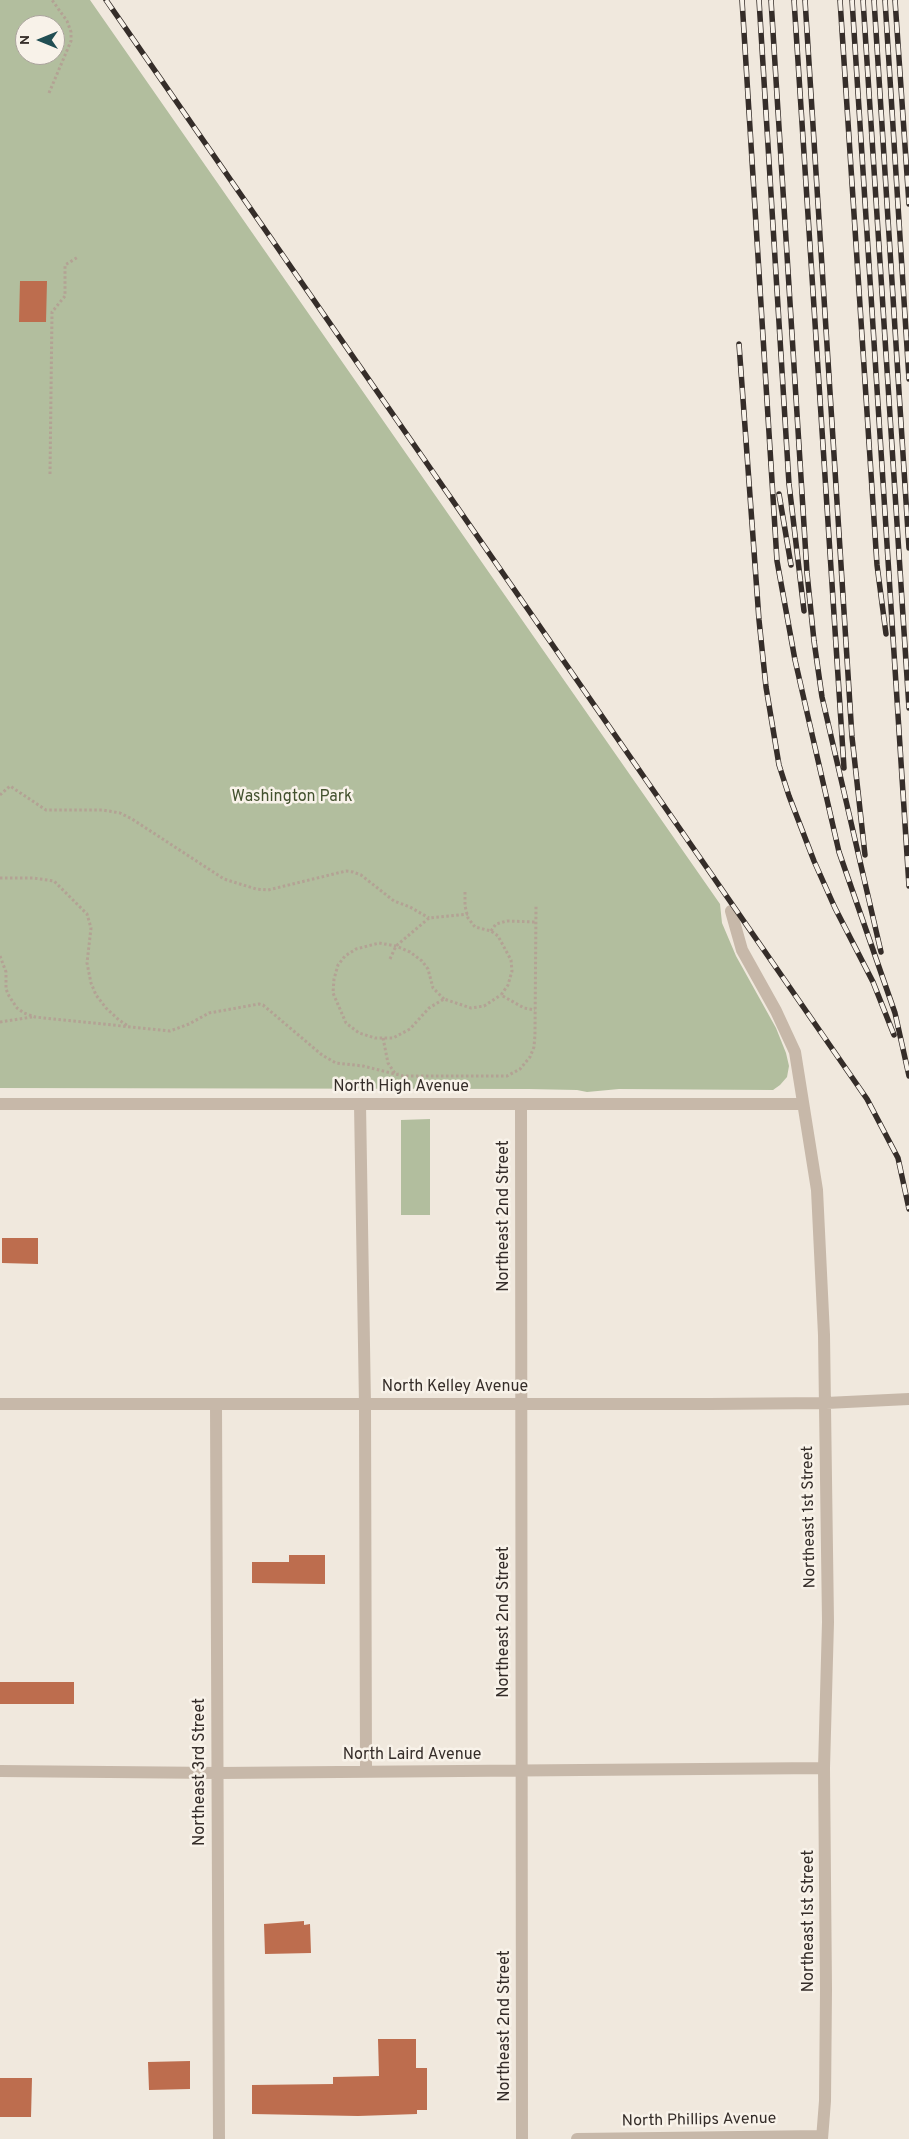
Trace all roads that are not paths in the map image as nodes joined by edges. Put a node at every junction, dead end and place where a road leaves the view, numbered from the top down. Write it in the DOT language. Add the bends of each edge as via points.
graph roads {
  1 [pos="731,911"];
  2 [pos="0,1104"];
  3 [pos="360,1104"];
  4 [pos="521,1104"];
  5 [pos="802,1104"];
  6 [pos="909,1399"];
  7 [pos="826,1403"];
  8 [pos="0,1404"];
  9 [pos="521,1404"];
  10 [pos="216,1405"];
  11 [pos="365,1405"];
  12 [pos="824,1768"];
  13 [pos="522,1771"];
  14 [pos="0,1772"];
  15 [pos="366,1772"];
  16 [pos="218,1773"];
  17 [pos="822,2138"];
  18 [pos="219,2139"];
  19 [pos="522,2139"];
  20 [pos="577,2139"];
  1 -- 5 [label="street, Northeast 1st Street" via="742,950 790,1039 798,1066"];
  2 -- 3 [label="street, North High Avenue"];
  3 -- 4 [label="street, North High Avenue"];
  3 -- 11 [label="street"];
  4 -- 5 [label="street, North High Avenue"];
  4 -- 9 [label="street, Northeast 2nd Street"];
  5 -- 7 [label="street, Northeast 1st Street" via="817,1190"];
  6 -- 7 [label="street, North Kelley Avenue"];
  7 -- 9 [label="street, North Kelley Avenue"];
  7 -- 12 [label="street, Northeast 1st Street" via="828,1622"];
  8 -- 10 [label="street, North Kelley Avenue"];
  9 -- 11 [label="street, North Kelley Avenue"];
  9 -- 13 [label="street, Northeast 2nd Street"];
  10 -- 11 [label="street, North Kelley Avenue"];
  10 -- 16 [label="street, Northeast 3rd Street"];
  11 -- 15 [label="street"];
  12 -- 13 [label="street, North Laird Avenue"];
  12 -- 17 [label="street, Northeast 1st Street" via="826,1990"];
  13 -- 15 [label="street, North Laird Avenue"];
  13 -- 19 [label="street, Northeast 2nd Street"];
  14 -- 16 [label="street, North Laird Avenue"];
  15 -- 16 [label="street, North Laird Avenue"];
  16 -- 18 [label="street, Northeast 3rd Street"];
  17 -- 20 [label="street, North Phillips Avenue"];
}
